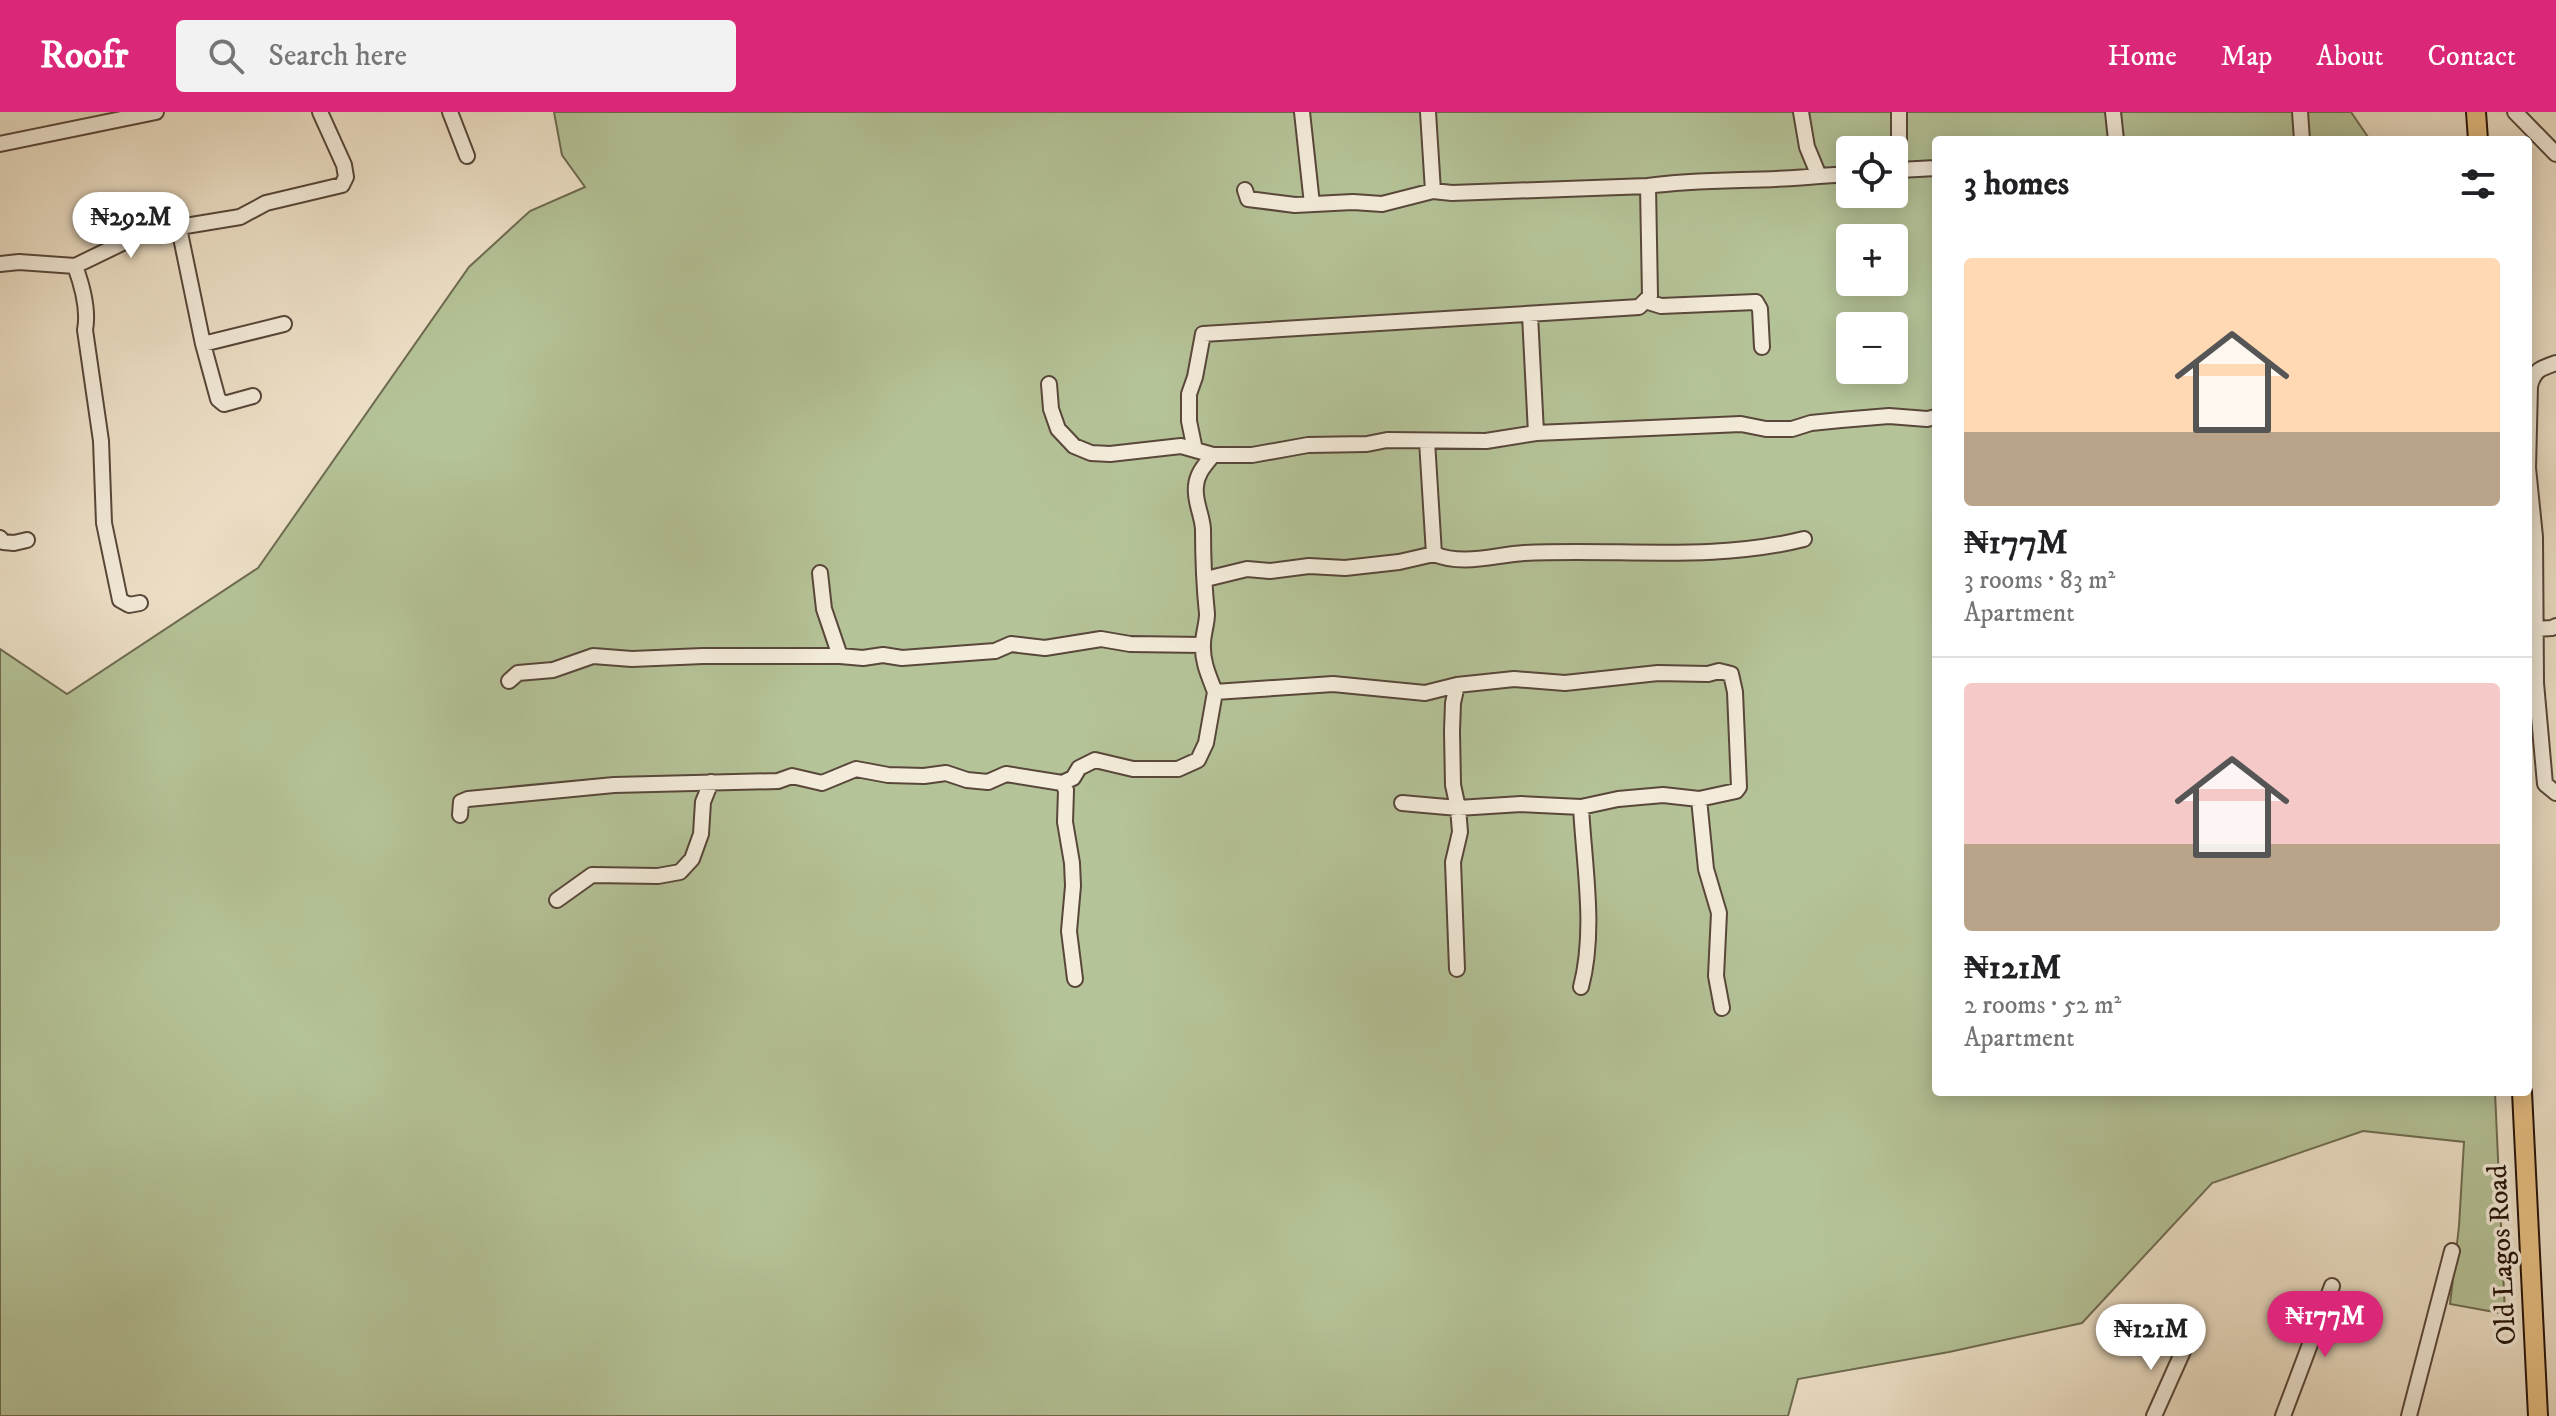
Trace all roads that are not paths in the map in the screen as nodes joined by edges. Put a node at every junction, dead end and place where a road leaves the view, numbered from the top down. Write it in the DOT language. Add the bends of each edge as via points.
graph roads {
  1 [pos="156,112"];
  2 [pos="320,112"];
  3 [pos="450,112"];
  4 [pos="1302,112"];
  5 [pos="1428,112"];
  6 [pos="1801,112"];
  7 [pos="1899,112"];
  8 [pos="2113,112"];
  9 [pos="2300,112"];
  10 [pos="2476,112"];
  11 [pos="2515,112"];
  12 [pos="1898,136"];
  13 [pos="2116,136"];
  14 [pos="2302,136"];
  15 [pos="2478,136"];
  16 [pos="0,144"];
  17 [pos="2556,154"];
  18 [pos="467,156"];
  19 [pos="1932,168"];
  20 [pos="1908,169"];
  21 [pos="1836,175"];
  22 [pos="1819,176"];
  23 [pos="1648,186"];
  24 [pos="1245,190"];
  25 [pos="1433,191"];
  26 [pos="1312,204"];
  27 [pos="179,228"];
  28 [pos="0,264"];
  29 [pos="75,266"];
  30 [pos="1645,301"];
  31 [pos="1530,315"];
  32 [pos="284,324"];
  33 [pos="203,344"];
  34 [pos="1762,347"];
  35 [pos="2556,363"];
  36 [pos="2532,379"];
  37 [pos="1049,384"];
  38 [pos="253,396"];
  39 [pos="1932,418"];
  40 [pos="1536,433"];
  41 [pos="1427,441"];
  42 [pos="1195,450"];
  43 [pos="1213,455"];
  44 [pos="2532,507"];
  45 [pos="0,538"];
  46 [pos="1804,539"];
  47 [pos="27,540"];
  48 [pos="1434,554"];
  49 [pos="820,573"];
  50 [pos="1206,579"];
  51 [pos="140,603"];
  52 [pos="2556,626"];
  53 [pos="2535,629"];
  54 [pos="1203,645"];
  55 [pos="840,656"];
  56 [pos="509,681"];
  57 [pos="2532,684"];
  58 [pos="1457,685"];
  59 [pos="1215,692"];
  60 [pos="711,782"];
  61 [pos="1062,783"];
  62 [pos="2556,793"];
  63 [pos="1699,799"];
  64 [pos="1402,803"];
  65 [pos="1581,807"];
  66 [pos="1458,808"];
  67 [pos="460,815"];
  68 [pos="557,900"];
  69 [pos="1457,969"];
  70 [pos="1075,979"];
  71 [pos="1581,987"];
  72 [pos="1722,1008"];
  73 [pos="2522,1096"];
  74 [pos="2452,1251"];
  75 [pos="2332,1286"];
  76 [pos="2188,1340"];
  77 [pos="2154,1416"];
  78 [pos="2283,1416"];
  79 [pos="2409,1416"];
  80 [pos="2538,1416"];
  1 -- 16 [label="street"];
  2 -- 27 [label="street" via="344,165 342,185 266,203 240,217"];
  3 -- 18 [label="street"];
  4 -- 26 [label="street"];
  5 -- 25 [label="street"];
  6 -- 22 [label="street"];
  7 -- 12 [label="street"];
  8 -- 13 [label="street"];
  9 -- 14 [label="street"];
  10 -- 15 [label="main road"];
  11 -- 17 [label="street"];
  19 -- 20 [label="street"];
  21 -- 22 [label="street"];
  22 -- 23 [label="street"];
  23 -- 25 [label="street"];
  23 -- 30 [label="street" via="1651,278"];
  24 -- 26 [label="street" via="1248,199 1264,203"];
  25 -- 26 [label="street" via="1382,204"];
  27 -- 29 [label="street" via="143,233"];
  27 -- 33 [label="street"];
  28 -- 29 [label="street"];
  29 -- 51 [label="street" via="101,441 104,523 120,600"];
  30 -- 31 [label="street" via="1639,307"];
  30 -- 34 [label="street" via="1661,306 1756,302"];
  31 -- 40 [label="street"];
  31 -- 42 [label="street" via="1203,334 1189,394"];
  32 -- 33 [label="street"];
  33 -- 38 [label="street" via="218,399 224,404"];
  35 -- 36 [label="street" via="2539,368"];
  37 -- 42 [label="street" via="1058,429 1074,446 1110,454 1181,446"];
  39 -- 40 [label="street" via="1889,416 1792,429 1741,424"];
  40 -- 41 [label="street" via="1486,441"];
  41 -- 43 [label="street"];
  41 -- 48 [label="street"];
  42 -- 43 [label="street"];
  43 -- 50 [label="street" via="1199,472 1195,488"];
  44 -- 53 [label="street"];
  45 -- 47 [label="street"];
  46 -- 48 [label="street" via="1720,551 1523,553 1473,560"];
  48 -- 50 [label="street" via="1345,568 1247,569"];
  49 -- 55 [label="street" via="824,609"];
  50 -- 54 [label="street"];
  52 -- 53 [label="street"];
  53 -- 57 [label="street"];
  54 -- 55 [label="street" via="1101,639 902,658"];
  54 -- 59 [label="street"];
  55 -- 56 [label="street" via="593,656 553,670 518,673"];
  57 -- 62 [label="street" via="2545,784"];
  58 -- 59 [label="street" via="1425,693 1333,684"];
  58 -- 63 [label="street" via="1731,674 1739,787"];
  58 -- 66 [label="street" via="1452,731"];
  59 -- 61 [label="street" via="1198,760 1155,771 1095,760"];
  60 -- 61 [label="street" via="792,776 822,783 856,769 888,775 946,773 988,782 1006,774"];
  60 -- 67 [label="street" via="468,799 461,802"];
  60 -- 68 [label="street" via="703,802 701,834 692,859 680,872 592,875"];
  61 -- 70 [label="street" via="1072,863 1069,931"];
  63 -- 65 [label="street" via="1663,795"];
  63 -- 72 [label="street" via="1706,869 1719,913 1716,976"];
  64 -- 66 [label="street"];
  65 -- 66 [label="street"];
  65 -- 71 [label="street" via="1587,913 1587,966"];
  66 -- 69 [label="street" via="1460,832 1453,862"];
  73 -- 80 [label="main road, Old Lagos Road"];
  74 -- 79 [label="street"];
  75 -- 78 [label="street"];
  76 -- 77 [label="street"];
}
